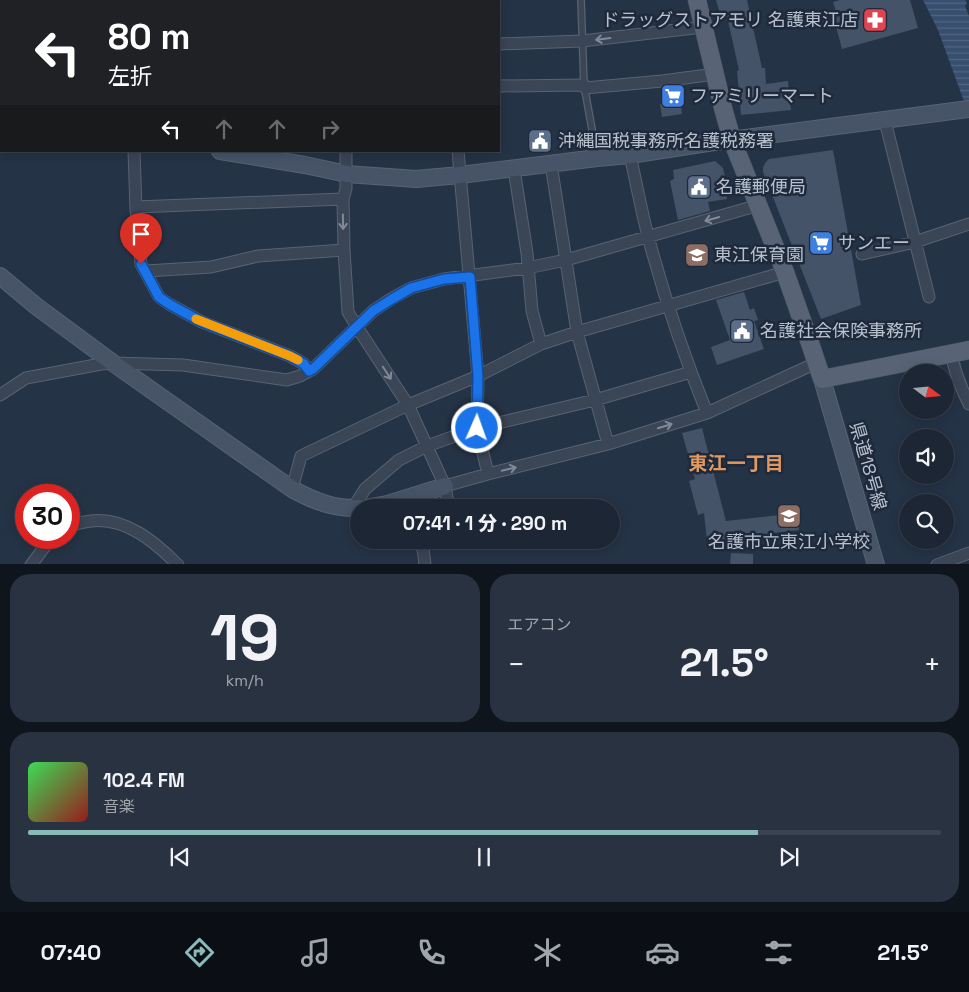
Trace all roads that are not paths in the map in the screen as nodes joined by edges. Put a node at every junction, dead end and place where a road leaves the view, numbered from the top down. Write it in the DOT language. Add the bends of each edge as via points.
graph roads {
  1 [pos="582,0"];
  2 [pos="697,0"];
  3 [pos="703,26"];
  4 [pos="582,41"];
  5 [pos="500,44"];
  6 [pos="715,74"];
  7 [pos="500,86"];
  8 [pos="585,87"];
  9 [pos="968,110"];
  10 [pos="885,120"];
  11 [pos="732,140"];
  12 [pos="134,152"];
  13 [pos="233,152"];
  14 [pos="346,152"];
  15 [pos="458,152"];
  16 [pos="259,154"];
  17 [pos="630,155"];
  18 [pos="597,158"];
  19 [pos="551,164"];
  20 [pos="514,169"];
  21 [pos="347,174"];
  22 [pos="460,175"];
  23 [pos="343,199"];
  24 [pos="759,205"];
  25 [pos="136,206"];
  26 [pos="969,224"];
  27 [pos="648,237"];
  28 [pos="915,242"];
  29 [pos="344,250"];
  30 [pos="862,254"];
  31 [pos="566,260"];
  32 [pos="527,268"];
  33 [pos="146,271"];
  34 [pos="785,272"];
  35 [pos="0,276"];
  36 [pos="470,277"];
  37 [pos="929,297"];
  38 [pos="669,306"];
  39 [pos="357,327"];
  40 [pos="577,332"];
  41 [pos="541,344"];
  42 [pos="969,350"];
  43 [pos="951,354"];
  44 [pos="113,363"];
  45 [pos="309,371"];
  46 [pos="819,371"];
  47 [pos="691,372"];
  48 [pos="478,376"];
  49 [pos="0,394"];
  50 [pos="596,400"];
  51 [pos="969,404"];
  52 [pos="408,405"];
  53 [pos="708,413"];
  54 [pos="477,428"];
  55 [pos="608,444"];
  56 [pos="427,446"];
  57 [pos="488,474"];
  58 [pos="445,486"];
  59 [pos="292,489"];
  60 [pos="364,499"];
  61 [pos="403,499"];
  62 [pos="447,499"];
  63 [pos="350,508"];
  64 [pos="80,523"];
  65 [pos="43,549"];
  66 [pos="426,549"];
  67 [pos="969,554"];
  68 [pos="30,564"];
  69 [pos="178,564"];
  70 [pos="424,564"];
  71 [pos="876,564"];
  72 [pos="937,564"];
  1 -- 4 [label="lane"];
  2 -- 3 [label="main road"];
  3 -- 4 [label="street, one-way"];
  3 -- 6 [label="main road"];
  4 -- 5 [label="street"];
  4 -- 8 [label="lane"];
  6 -- 8 [label="street"];
  6 -- 11 [label="main road"];
  7 -- 8 [label="street"];
  8 -- 18 [label="lane"];
  9 -- 10 [label="street"];
  10 -- 11 [label="street"];
  10 -- 28 [label="street"];
  11 -- 17 [label="street"];
  11 -- 24 [label="main road"];
  12 -- 25 [label="street"];
  13 -- 16 [label="street"];
  14 -- 21 [label="street"];
  15 -- 22 [label="street"];
  16 -- 21 [label="street"];
  17 -- 18 [label="street"];
  17 -- 27 [label="street"];
  18 -- 19 [label="street"];
  19 -- 20 [label="street"];
  19 -- 31 [label="street"];
  20 -- 22 [label="street"];
  20 -- 32 [label="street"];
  21 -- 22 [label="street" via="416,179"];
  21 -- 23 [label="street"];
  22 -- 36 [label="street"];
  23 -- 25 [label="street"];
  23 -- 29 [label="street, one-way"];
  24 -- 27 [label="street, one-way"];
  24 -- 34 [label="main road"];
  25 -- 33 [label="street" via="141,264"];
  26 -- 28 [label="street"];
  27 -- 31 [label="street"];
  27 -- 38 [label="street"];
  28 -- 30 [label="street"];
  28 -- 37 [label="street"];
  29 -- 33 [label="street" via="258,256 211,267"];
  29 -- 39 [label="street" via="348,312"];
  31 -- 32 [label="street"];
  31 -- 40 [label="street"];
  32 -- 36 [label="street"];
  32 -- 41 [label="street" via="532,311"];
  33 -- 45 [label="street" via="159,297 169,304 202,322 290,356"];
  34 -- 38 [label="street"];
  34 -- 46 [label="main road"];
  35 -- 44 [label="street"];
  36 -- 39 [label="street" via="444,279 411,288 373,311"];
  36 -- 48 [label="street"];
  38 -- 40 [label="street"];
  38 -- 47 [label="street"];
  39 -- 45 [label="street"];
  39 -- 52 [label="street, one-way"];
  40 -- 41 [label="street"];
  40 -- 50 [label="street"];
  41 -- 48 [label="street"];
  42 -- 43 [label="main road"];
  43 -- 46 [label="main road"];
  43 -- 51 [label="street" via="959,384"];
  44 -- 45 [label="street" via="183,364 287,380"];
  44 -- 49 [label="street" via="26,378"];
  44 -- 59 [label="street"];
  46 -- 53 [label="street"];
  46 -- 71 [label="street, 県道18号線"];
  47 -- 50 [label="street"];
  47 -- 53 [label="street"];
  48 -- 52 [label="street"];
  48 -- 54 [label="street"];
  50 -- 54 [label="street"];
  50 -- 55 [label="street"];
  52 -- 56 [label="street"];
  52 -- 59 [label="street" via="302,456"];
  55 -- 53 [label="street, one-way"];
  54 -- 56 [label="street"];
  54 -- 57 [label="street"];
  57 -- 55 [label="street, one-way"];
  56 -- 58 [label="street"];
  56 -- 60 [label="street" via="399,460 365,489"];
  57 -- 58 [label="street"];
  58 -- 61 [label="street"];
  58 -- 62 [label="street"];
  59 -- 63 [label="street" via="325,504"];
  64 -- 69 [label="street" via="100,520 123,525 150,539"];
  65 -- 68 [label="street"];
  66 -- 70 [label="street"];
  67 -- 72 [label="street"];
}
